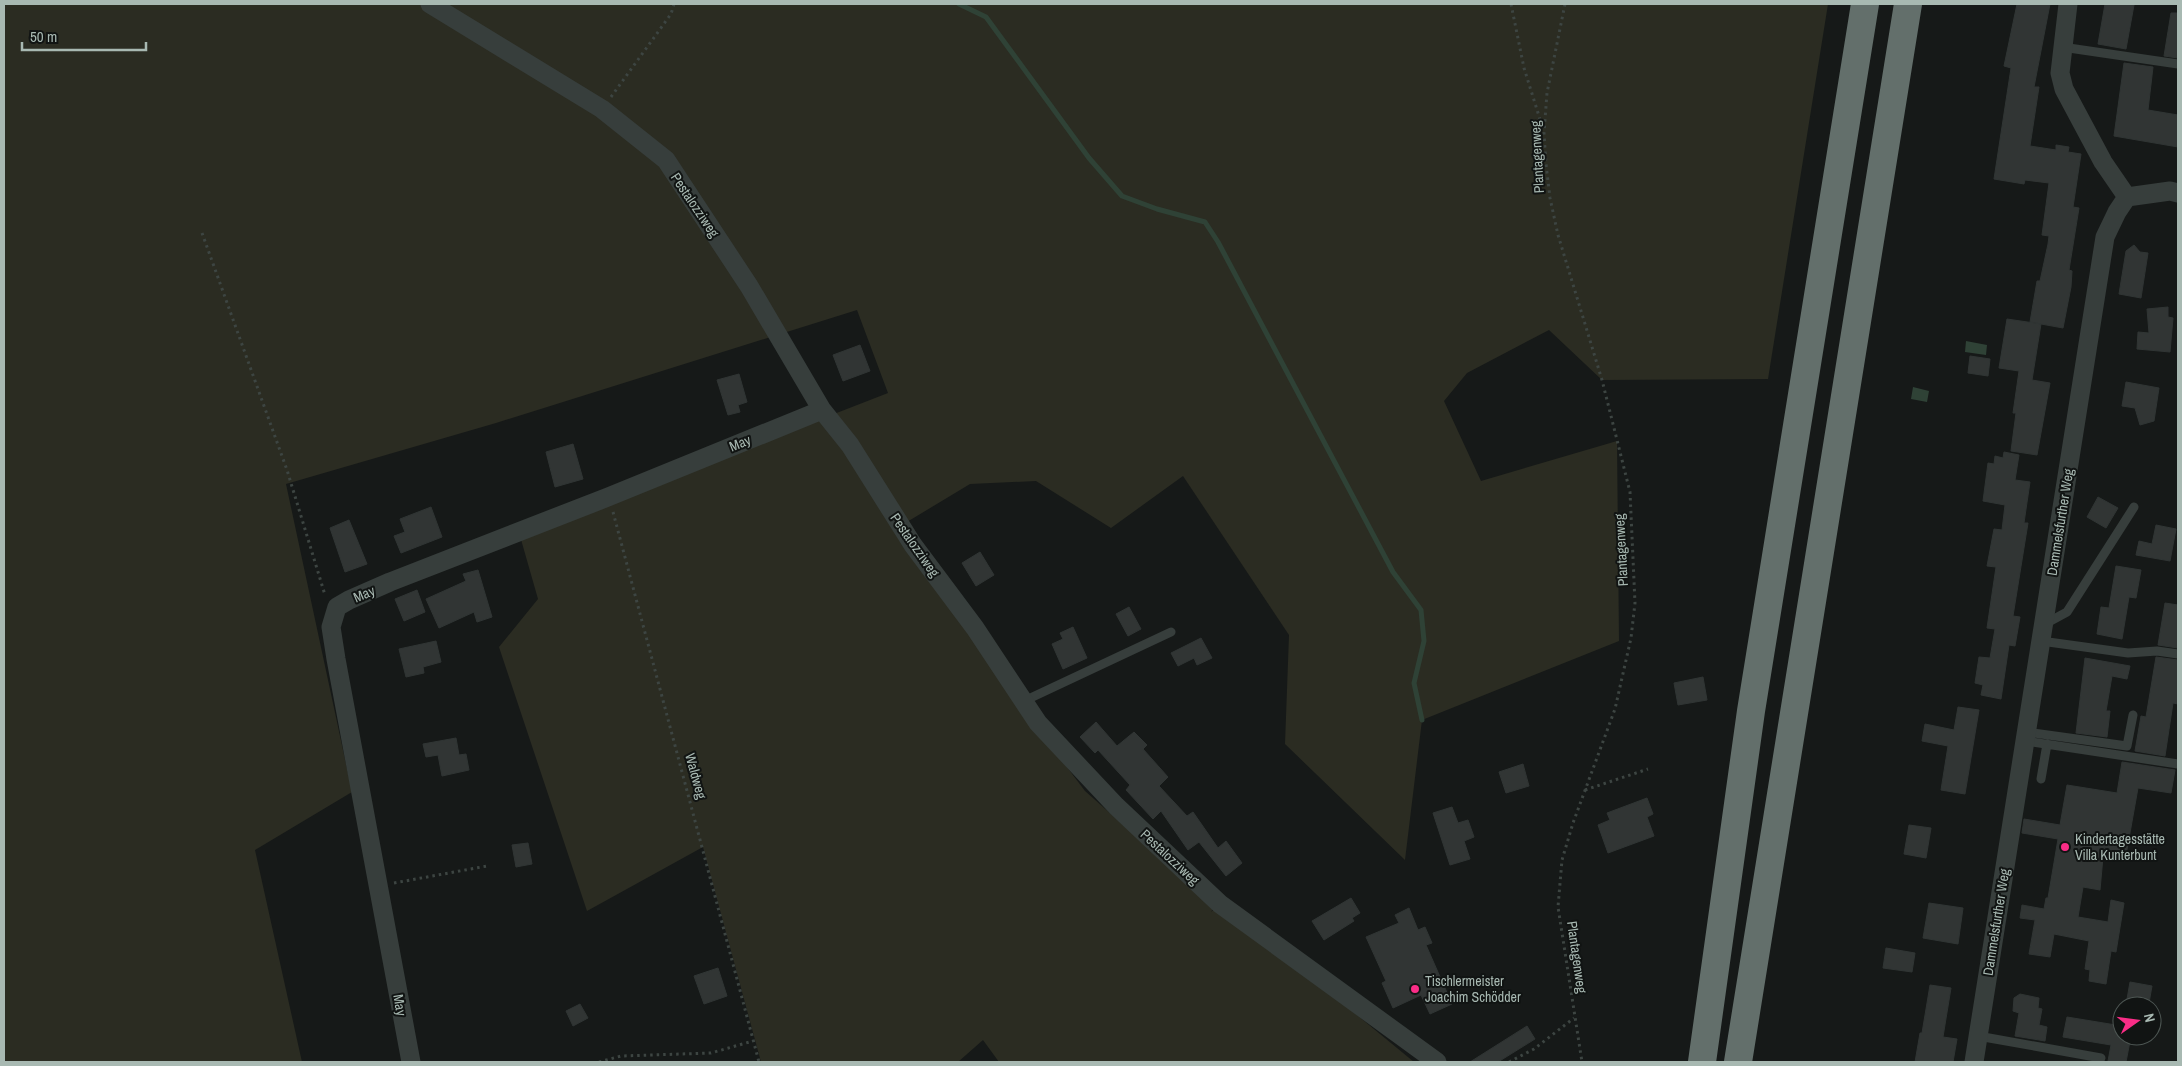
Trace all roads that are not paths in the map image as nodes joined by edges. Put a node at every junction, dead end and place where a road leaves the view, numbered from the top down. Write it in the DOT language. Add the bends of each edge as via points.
graph roads {
  1 [pos="430,4"];
  2 [pos="1865,4"];
  3 [pos="1908,4"];
  4 [pos="2068,4"];
  5 [pos="2062,46"];
  6 [pos="2178,64"];
  7 [pos="2178,192"];
  8 [pos="2127,197"];
  9 [pos="822,410"];
  10 [pos="2134,507"];
  11 [pos="1171,632"];
  12 [pos="2042,633"];
  13 [pos="2178,654"];
  14 [pos="1024,701"];
  15 [pos="2133,715"];
  16 [pos="2026,736"];
  17 [pos="2047,744"];
  18 [pos="2178,764"];
  19 [pos="2041,779"];
  20 [pos="1978,1036"];
  21 [pos="2101,1058"];
  22 [pos="411,1062"];
  23 [pos="1437,1062"];
  24 [pos="1702,1062"];
  25 [pos="1738,1062"];
  26 [pos="1974,1062"];
  1 -- 9 [label="street, Pestalozziweg" via="602,109 666,160 750,286"];
  2 -- 24 [label="highway" via="1753,701"];
  3 -- 25 [label="highway"];
  4 -- 5 [label="street"];
  5 -- 6 [label="lane"];
  5 -- 8 [label="street" via="2060,73 2064,89 2103,162"];
  7 -- 8 [label="street"];
  8 -- 12 [label="street, Dammelsfurther Weg" via="2105,237"];
  9 -- 14 [label="street, Pestalozziweg" via="850,445 913,545"];
  9 -- 22 [label="street, May" via="390,582 337,607 331,627 336,660"];
  10 -- 12 [label="lane" via="2067,612"];
  11 -- 14 [label="lane"];
  12 -- 13 [label="lane" via="2128,653 2158,651"];
  12 -- 16 [label="street, Dammelsfurther Weg"];
  14 -- 23 [label="street, Pestalozziweg" via="1038,723 1116,806 1220,904"];
  15 -- 16 [label="lane" via="2127,746"];
  16 -- 17 [label="lane"];
  16 -- 20 [label="street, Dammelsfurther Weg"];
  17 -- 18 [label="lane"];
  17 -- 19 [label="lane"];
  20 -- 21 [label="lane"];
  20 -- 26 [label="street, Dammelsfurther Weg"];
}
